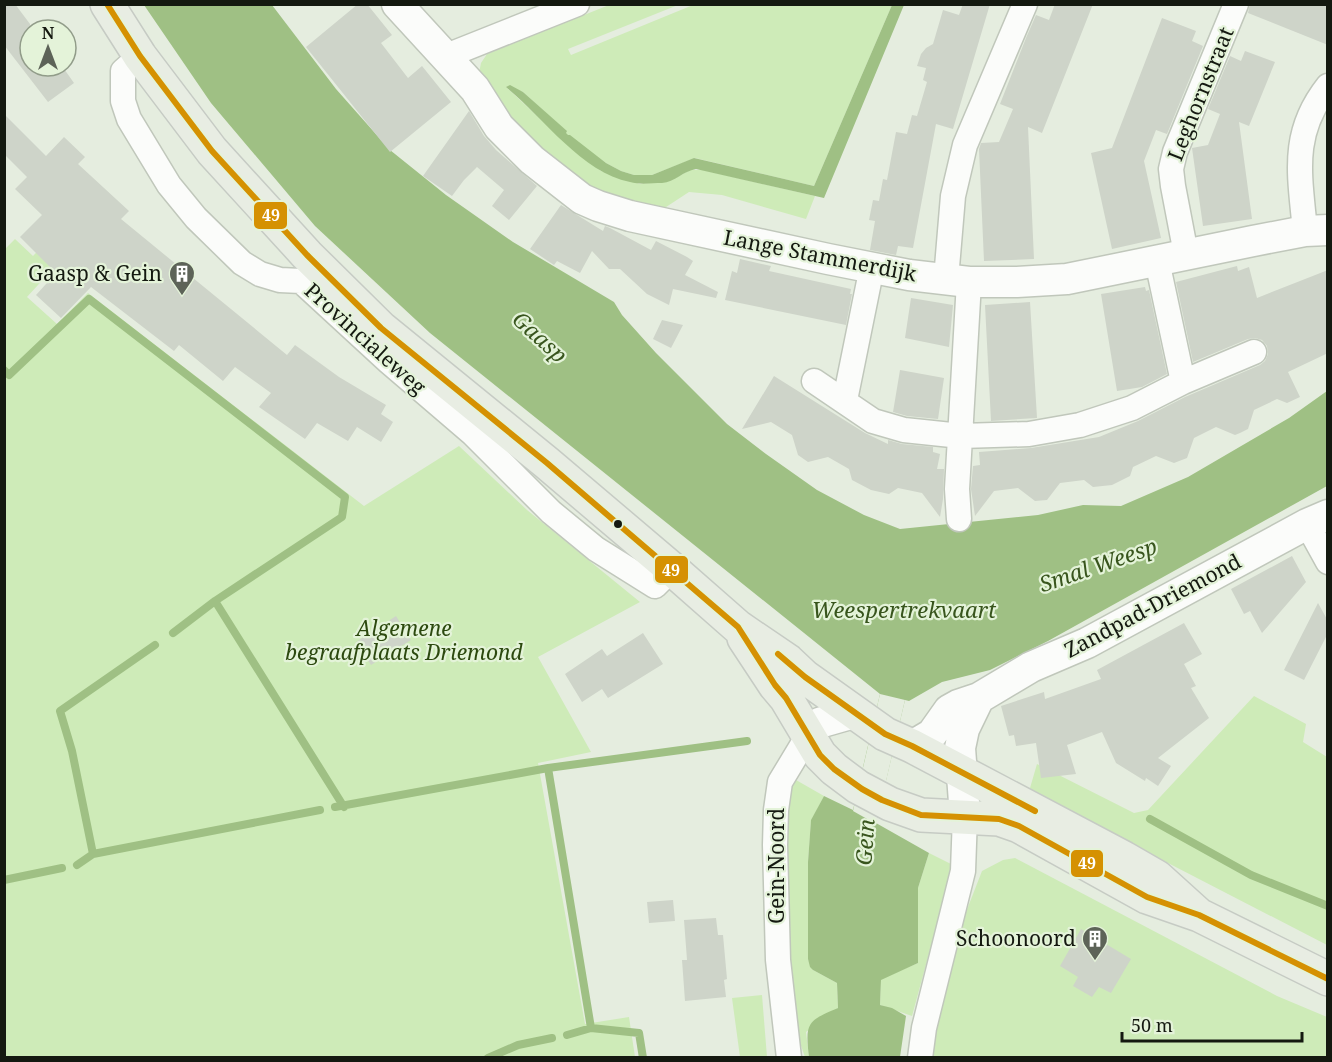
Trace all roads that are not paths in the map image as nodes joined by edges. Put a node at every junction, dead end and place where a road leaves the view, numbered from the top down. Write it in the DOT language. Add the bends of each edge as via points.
graph roads {
  1 [pos="107,4"];
  2 [pos="398,4"];
  3 [pos="577,4"];
  4 [pos="1025,4"];
  5 [pos="1236,4"];
  6 [pos="140,56"];
  7 [pos="444,57"];
  8 [pos="1328,86"];
  9 [pos="1316,231"];
  10 [pos="1186,254"];
  11 [pos="1157,261"];
  12 [pos="873,267"];
  13 [pos="958,281"];
  14 [pos="1254,352"];
  15 [pos="814,381"];
  16 [pos="1183,382"];
  17 [pos="845,400"];
  18 [pos="961,436"];
  19 [pos="959,519"];
  20 [pos="1318,519"];
  21 [pos="1328,562"];
  22 [pos="664,577"];
  23 [pos="738,627"];
  24 [pos="979,698"];
  25 [pos="884,731"];
  26 [pos="809,734"];
  27 [pos="963,773"];
  28 [pos="965,816"];
  29 [pos="1199,915"];
  30 [pos="1328,979"];
  31 [pos="789,1058"];
  32 [pos="920,1058"];
  1 -- 6 [label="main road, Provincialeweg"];
  2 -- 7 [label="street, Lange Stammerdijk"];
  3 -- 7 [label="street"];
  4 -- 13 [label="street" via="965,145 953,196"];
  5 -- 10 [label="street, Leghornstraat" via="1171,168"];
  6 -- 22 [label="main road, Provincialeweg" via="212,151 307,255 381,328 548,463"];
  6 -- 22 [label="street, Provincialeweg" via="123,71 123,101 129,119 169,185 196,218 242,263 260,274 301,281 596,549"];
  7 -- 12 [label="street, Lange Stammerdijk" via="475,89 499,127 532,160 582,199 630,216"];
  8 -- 9 [label="street" via="1315,102 1301,137 1299,161"];
  9 -- 10 [label="street, Lange Stammerdijk"];
  10 -- 11 [label="street, Lange Stammerdijk"];
  11 -- 13 [label="street, Lange Stammerdijk" via="1067,279"];
  11 -- 16 [label="street"];
  12 -- 13 [label="street, Lange Stammerdijk"];
  12 -- 17 [label="street"];
  13 -- 18 [label="street"];
  14 -- 16 [label="street"];
  15 -- 17 [label="street"];
  16 -- 18 [label="street" via="1132,408 1080,425 1029,434"];
  17 -- 18 [label="street" via="873,421 904,430"];
  18 -- 19 [label="street"];
  20 -- 21 [label="street"];
  20 -- 24 [label="street, Zandpad-Driemond" via="1087,643 1031,667"];
  22 -- 23 [label="main road, Provincialeweg"];
  23 -- 25 [label="main road, Provincialeweg"];
  23 -- 26 [label="main road, Provincialeweg"];
  24 -- 25 [label="street, Zandpad-Driemond" via="949,710 932,734"];
  24 -- 27 [label="street" via="964,729 960,748"];
  25 -- 26 [label="street, Gein-Noord" via="819,723"];
  25 -- 27 [label="main road, Provincialeweg"];
  26 -- 28 [label="main road, Provincialeweg" via="820,755 834,769 870,794 921,815"];
  26 -- 31 [label="street, Gein-Noord" via="780,782 776,810 778,960"];
  27 -- 28 [label="street"];
  27 -- 29 [label="main road, Provincialeweg" via="1156,877"];
  28 -- 29 [label="main road, Provincialeweg" via="999,819 1018,826 1147,897"];
  28 -- 32 [label="street" via="963,871"];
  29 -- 30 [label="main road, Provincialeweg"];
}
